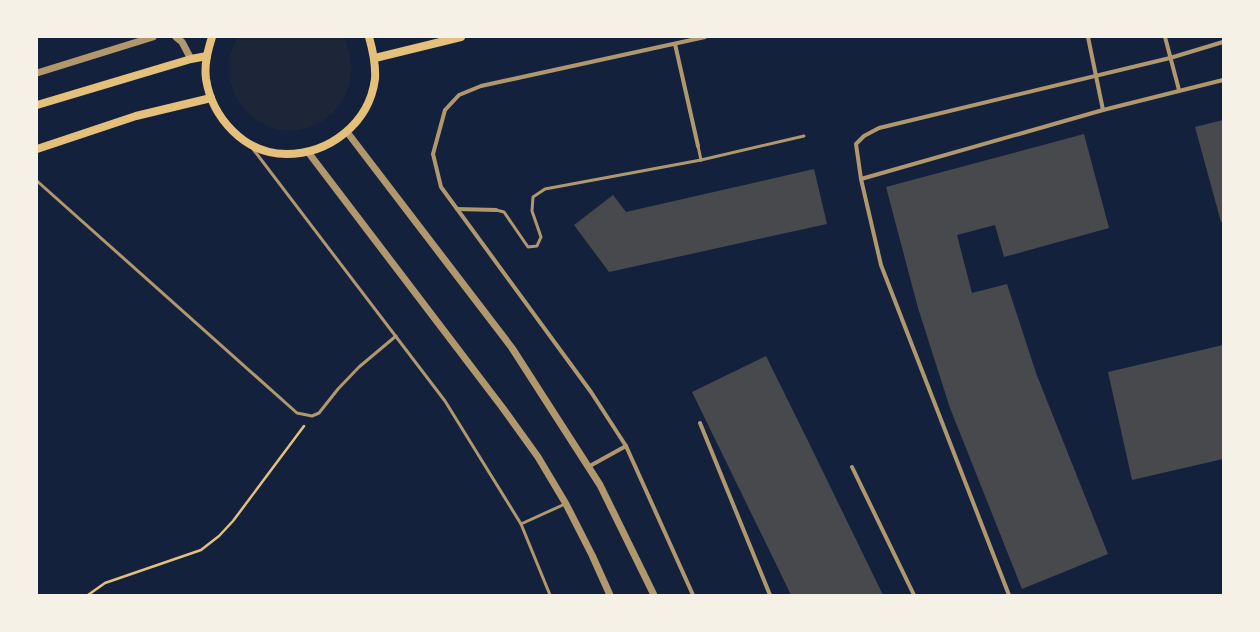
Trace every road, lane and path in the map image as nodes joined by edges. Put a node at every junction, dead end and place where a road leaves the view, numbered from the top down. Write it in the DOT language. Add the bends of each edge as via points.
graph roads {
  1 [pos="153,37"];
  2 [pos="176,37"];
  3 [pos="212,37"];
  4 [pos="369,37"];
  5 [pos="461,37"];
  6 [pos="705,37"];
  7 [pos="1088,37"];
  8 [pos="1165,37"];
  9 [pos="1223,42"];
  10 [pos="675,44"];
  11 [pos="207,56"];
  12 [pos="191,58"];
  13 [pos="374,58"];
  14 [pos="1170,58"];
  15 [pos="37,73"];
  16 [pos="1096,75"];
  17 [pos="1223,80"];
  18 [pos="1179,90"];
  19 [pos="211,98"];
  20 [pos="37,105"];
  21 [pos="1103,110"];
  22 [pos="347,132"];
  23 [pos="804,136"];
  24 [pos="248,142"];
  25 [pos="698,146"];
  26 [pos="37,149"];
  27 [pos="308,152"];
  28 [pos="701,160"];
  29 [pos="861,179"];
  30 [pos="37,181"];
  31 [pos="457,209"];
  32 [pos="496,210"];
  33 [pos="396,336"];
  34 [pos="312,416"];
  35 [pos="700,423"];
  36 [pos="626,446"];
  37 [pos="588,467"];
  38 [pos="852,467"];
  39 [pos="566,504"];
  40 [pos="521,524"];
  41 [pos="88,595"];
  42 [pos="550,595"];
  43 [pos="610,595"];
  44 [pos="654,595"];
  45 [pos="693,595"];
  46 [pos="770,595"];
  47 [pos="914,595"];
  48 [pos="1009,595"];
  1 -- 15 [label="street"];
  2 -- 12 [label="street"];
  3 -- 11 [label="main road"];
  4 -- 13 [label="main road"];
  5 -- 13 [label="main road"];
  6 -- 10 [label="street"];
  7 -- 16 [label="street"];
  8 -- 14 [label="street"];
  9 -- 14 [label="street"];
  10 -- 25 [label="street"];
  10 -- 31 [label="street" via="481,86 459,95 445,110 433,154 440,187"];
  11 -- 12 [label="main road"];
  11 -- 19 [label="main road" via="206,77"];
  12 -- 20 [label="main road"];
  13 -- 22 [label="main road" via="375,79 370,99 360,117"];
  14 -- 16 [label="street"];
  14 -- 18 [label="street"];
  16 -- 21 [label="street"];
  16 -- 29 [label="street" via="879,128 856,144"];
  17 -- 18 [label="street"];
  18 -- 21 [label="street"];
  19 -- 24 [label="main road" via="222,120"];
  19 -- 26 [label="main road" via="136,116"];
  21 -- 29 [label="street"];
  22 -- 27 [label="main road" via="329,145"];
  22 -- 37 [label="street" via="512,348"];
  23 -- 28 [label="lane"];
  24 -- 27 [label="main road" via="260,149 284,154"];
  24 -- 33 [label="lane"];
  25 -- 28 [label="lane"];
  27 -- 39 [label="street" via="502,407 538,457"];
  28 -- 32 [label="lane" via="545,189 533,197 532,211 541,237 537,246 528,246 504,212"];
  29 -- 48 [label="street" via="881,265"];
  30 -- 34 [label="lane" via="286,403 297,412"];
  31 -- 32 [label="street"];
  31 -- 36 [label="street" via="591,392"];
  33 -- 34 [label="lane" via="338,389 319,413"];
  33 -- 40 [label="lane" via="445,401"];
  34 -- 41 [label="path" via="219,536 201,550 105,583"];
  35 -- 46 [label="street"];
  36 -- 37 [label="street"];
  36 -- 45 [label="street"];
  37 -- 44 [label="street" via="600,485"];
  38 -- 47 [label="street"];
  39 -- 40 [label="lane"];
  39 -- 43 [label="street"];
  40 -- 42 [label="lane"];
}
